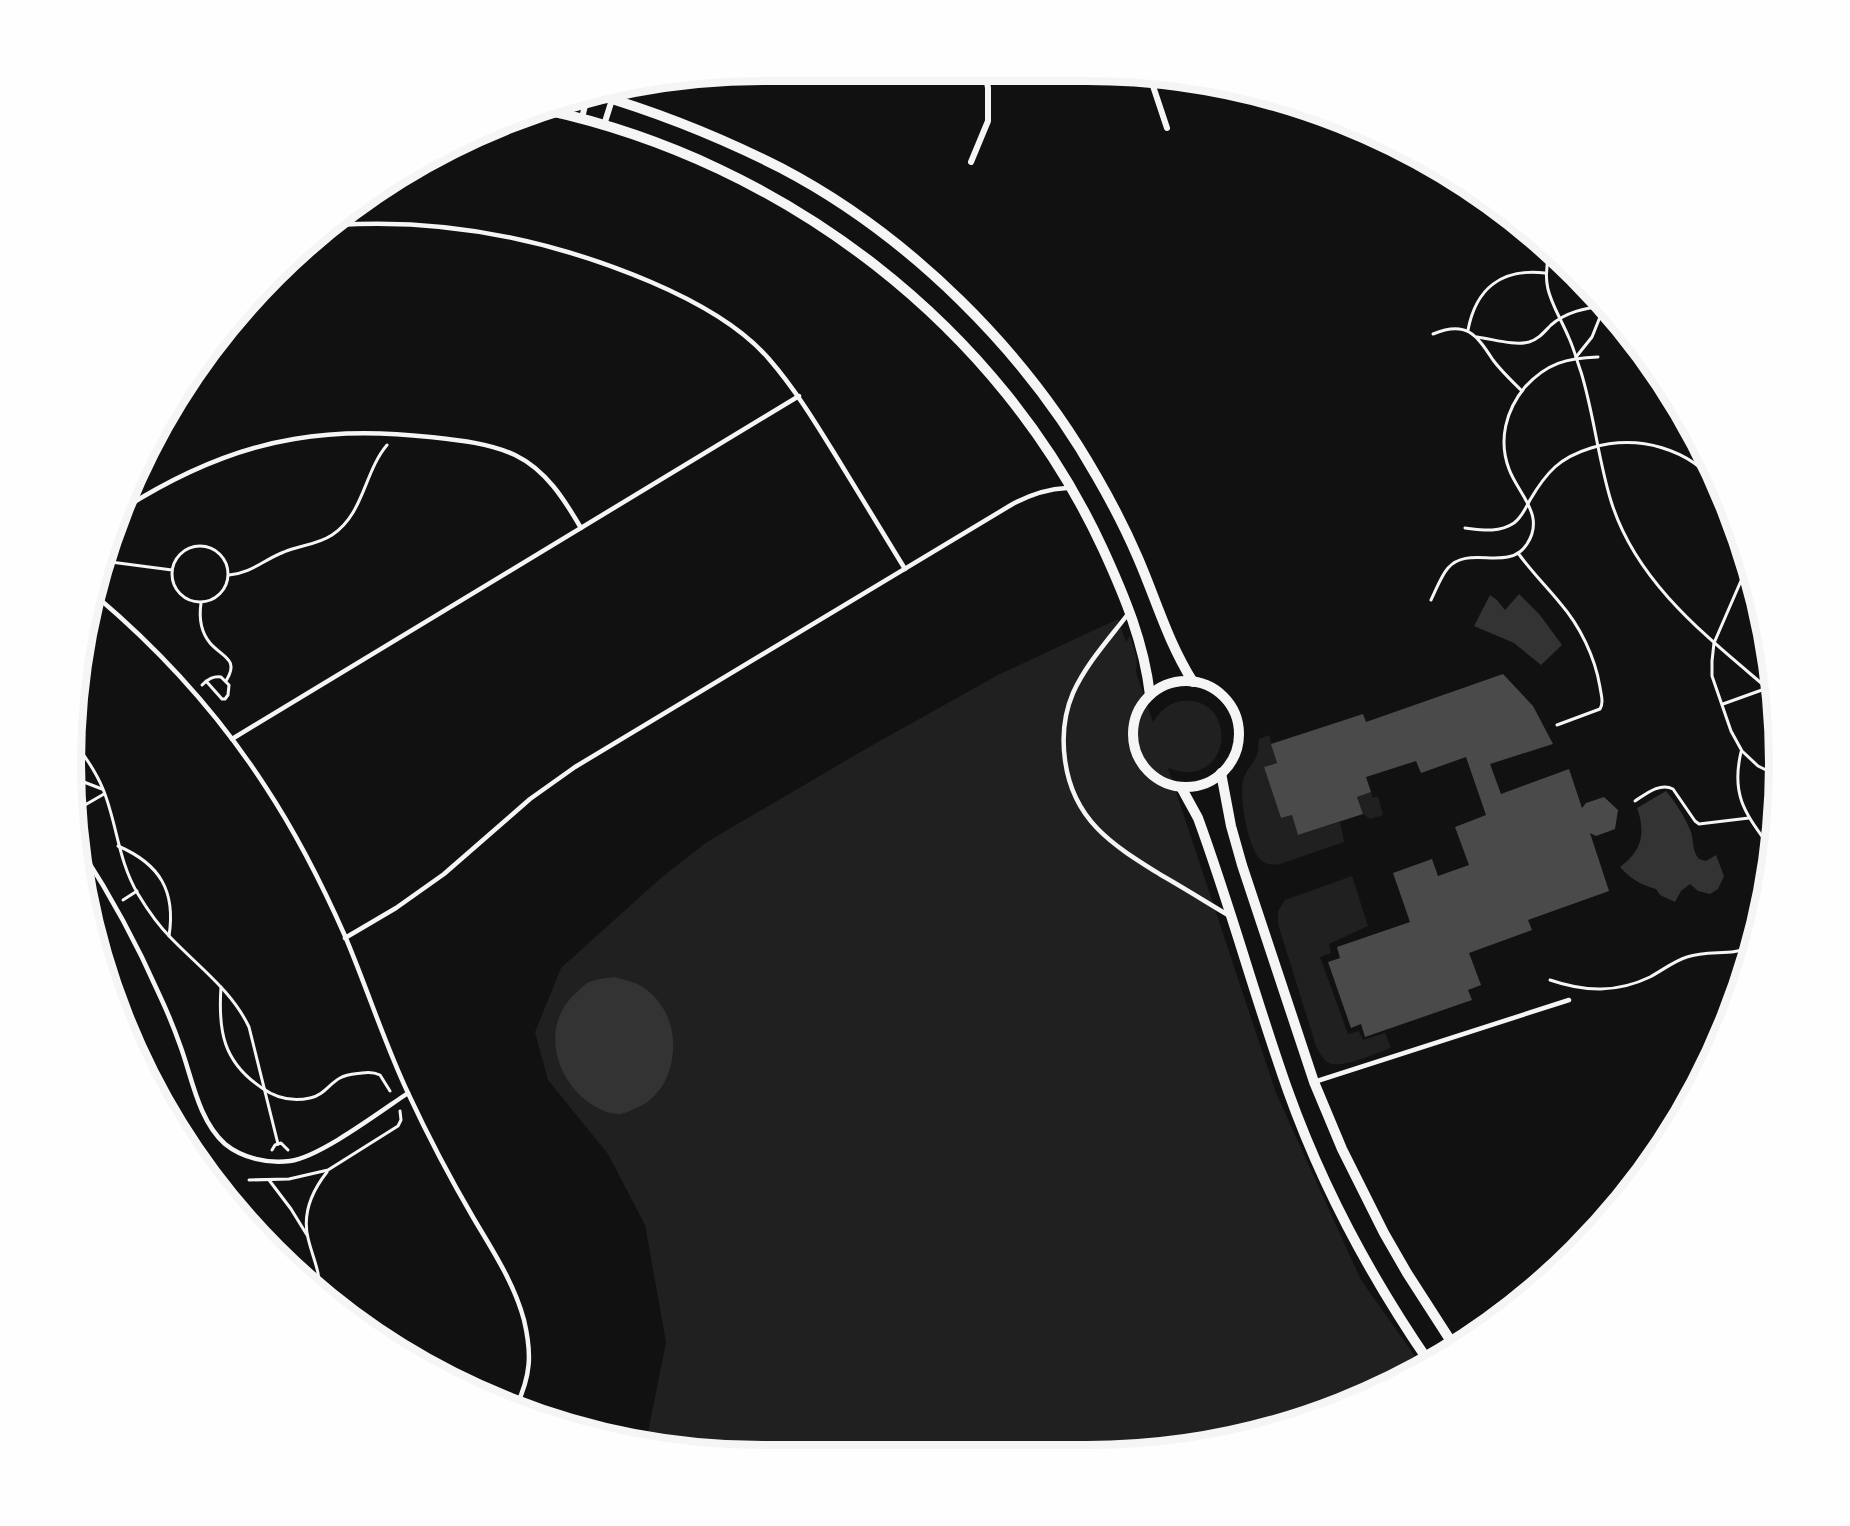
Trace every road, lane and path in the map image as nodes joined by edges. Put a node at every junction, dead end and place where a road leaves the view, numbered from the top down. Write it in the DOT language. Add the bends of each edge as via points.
graph roads {
  1 [pos="987,81"];
  2 [pos="1152,84"];
  3 [pos="620,96"];
  4 [pos="613,98"];
  5 [pos="587,104"];
  6 [pos="558,113"];
  7 [pos="582,118"];
  8 [pos="604,125"];
  9 [pos="1167,128"];
  10 [pos="971,162"];
  11 [pos="344,225"];
  12 [pos="1548,261"];
  13 [pos="1545,273"];
  14 [pos="1595,308"];
  15 [pos="1601,314"];
  16 [pos="1559,319"];
  17 [pos="1468,330"];
  18 [pos="1433,334"];
  19 [pos="1477,337"];
  20 [pos="1599,357"];
  21 [pos="1576,358"];
  22 [pos="1522,391"];
  23 [pos="799,396"];
  24 [pos="399,434"];
  25 [pos="1598,447"];
  26 [pos="1703,470"];
  27 [pos="1072,487"];
  28 [pos="1528,502"];
  29 [pos="133,503"];
  30 [pos="581,528"];
  31 [pos="1465,528"];
  32 [pos="1518,553"];
  33 [pos="111,562"];
  34 [pos="905,569"];
  35 [pos="172,570"];
  36 [pos="229,575"];
  37 [pos="1743,576"];
  38 [pos="101,600"];
  39 [pos="1431,600"];
  40 [pos="201,603"];
  41 [pos="1130,612"];
  42 [pos="1714,643"];
  43 [pos="206,681"];
  44 [pos="226,681"];
  45 [pos="1192,682"];
  46 [pos="1764,686"];
  47 [pos="1765,689"];
  48 [pos="194,692"];
  49 [pos="1150,695"];
  50 [pos="1723,704"];
  51 [pos="1557,725"];
  52 [pos="232,739"];
  53 [pos="1742,751"];
  54 [pos="81,752"];
  55 [pos="1769,771"];
  56 [pos="1221,773"];
  57 [pos="81,780"];
  58 [pos="1181,787"];
  59 [pos="103,789"];
  60 [pos="105,794"];
  61 [pos="1635,801"];
  62 [pos="82,807"];
  63 [pos="1749,818"];
  64 [pos="1764,840"];
  65 [pos="118,845"];
  66 [pos="89,863"];
  67 [pos="136,891"];
  68 [pos="114,905"];
  69 [pos="1230,916"];
  70 [pos="169,936"];
  71 [pos="345,938"];
  72 [pos="1743,949"];
  73 [pos="1550,980"];
  74 [pos="221,987"];
  75 [pos="1569,1000"];
  76 [pos="1314,1082"];
  77 [pos="264,1090"];
  78 [pos="408,1093"];
  79 [pos="396,1102"];
  80 [pos="278,1144"];
  81 [pos="328,1170"];
  82 [pos="249,1180"];
  83 [pos="269,1180"];
  84 [pos="307,1236"];
  85 [pos="319,1280"];
  86 [pos="1450,1340"];
  87 [pos="1425,1356"];
  88 [pos="519,1400"];
  1 -- 10 [label="street" via="988,121"];
  2 -- 9 [label="street"];
  3 -- 45 [label="street" via="782,169 843,206 947,287 1029,375 1065,424 1119,516 1172,646"];
  4 -- 8 [label="street"];
  5 -- 7 [label="street"];
  6 -- 7 [label="street"];
  7 -- 8 [label="street"];
  8 -- 27 [label="street" via="707,163 769,194 828,230 883,271 927,308 991,375 1041,439"];
  11 -- 23 [label="lane" via="419,224 476,230 586,257 685,297 728,323 767,357"];
  12 -- 13 [label="path"];
  13 -- 16 [label="path"];
  13 -- 17 [label="path" via="1522,272 1499,279 1477,301"];
  14 -- 16 [label="path"];
  15 -- 21 [label="path" via="1592,337"];
  16 -- 19 [label="path" via="1540,337 1522,344"];
  16 -- 21 [label="path"];
  17 -- 18 [label="path" via="1444,329"];
  17 -- 19 [label="path"];
  19 -- 22 [label="path"];
  20 -- 21 [label="path"];
  21 -- 22 [label="path" via="1546,369"];
  21 -- 25 [label="path"];
  22 -- 28 [label="path" via="1506,420 1504,454"];
  23 -- 30 [label="lane"];
  23 -- 34 [label="lane"];
  24 -- 29 [label="lane" via="346,433 273,444 194,470"];
  24 -- 30 [label="lane" via="451,439 515,455 542,474 564,498"];
  24 -- 36 [label="path" via="379,454 354,512 332,536 287,550 251,571"];
  25 -- 26 [label="path" via="1619,443 1662,447"];
  25 -- 28 [label="path" via="1576,453 1557,465"];
  25 -- 42 [label="path" via="1611,504 1642,567"];
  27 -- 34 [label="lane" via="1028,496"];
  27 -- 41 [label="street"];
  28 -- 31 [label="path" via="1524,513 1504,528"];
  28 -- 32 [label="path" via="1533,513 1532,536"];
  30 -- 52 [label="lane"];
  32 -- 39 [label="path" via="1500,559 1469,557 1457,561 1448,568"];
  32 -- 51 [label="path" via="1575,623 1599,681 1600,709"];
  33 -- 35 [label="path"];
  34 -- 71 [label="lane" via="575,767 530,799 444,874"];
  35 -- 36 [label="path" via="184,550 199,546 220,554"];
  35 -- 40 [label="path" via="179,594"];
  36 -- 40 [label="path" via="223,591"];
  37 -- 42 [label="path"];
  38 -- 48 [label="lane"];
  40 -- 44 [label="path" via="204,633 231,667"];
  41 -- 49 [label="street" via="1144,656"];
  41 -- 69 [label="lane" via="1085,670 1072,694 1065,719 1067,772 1076,798 1108,840"];
  42 -- 46 [label="path"];
  42 -- 50 [label="path" via="1712,676"];
  43 -- 44 [label="path" via="216,676"];
  43 -- 44 [label="path" via="224,700 229,690"];
  43 -- 48 [label="path"];
  45 -- 49 [label="street" via="1177,682"];
  45 -- 56 [label="street" via="1217,691 1234,712 1238,725 1236,751"];
  47 -- 50 [label="path"];
  48 -- 52 [label="lane"];
  49 -- 58 [label="street" via="1135,718 1133,744 1145,769 1155,778"];
  50 -- 53 [label="path"];
  52 -- 71 [label="lane" via="295,834"];
  53 -- 55 [label="path"];
  53 -- 63 [label="path" via="1738,765 1739,795"];
  54 -- 59 [label="path"];
  56 -- 58 [label="street" via="1202,784"];
  56 -- 76 [label="street" via="1242,865"];
  57 -- 59 [label="path"];
  58 -- 69 [label="street" via="1198,818"];
  59 -- 60 [label="path"];
  60 -- 62 [label="path"];
  60 -- 65 [label="path"];
  61 -- 63 [label="path" via="1668,786 1699,824"];
  63 -- 64 [label="path"];
  65 -- 67 [label="path"];
  65 -- 70 [label="path" via="150,864 162,879 171,907"];
  66 -- 68 [label="lane"];
  67 -- 68 [label="path"];
  67 -- 70 [label="path"];
  68 -- 79 [label="lane" via="160,996 202,1110 224,1143 238,1153 293,1161 323,1148"];
  69 -- 87 [label="street" via="1289,1092 1316,1159 1378,1280"];
  70 -- 74 [label="path"];
  71 -- 78 [label="lane"];
  72 -- 73 [label="path" via="1684,957 1632,985 1612,989 1570,987"];
  74 -- 77 [label="path" via="249,1028"];
  74 -- 77 [label="path" via="221,1023 228,1053 243,1074"];
  75 -- 76 [label="lane"];
  76 -- 86 [label="street" via="1384,1233"];
  77 -- 79 [label="path" via="286,1099 309,1098 323,1093 342,1077 375,1072 384,1079"];
  77 -- 80 [label="path"];
  78 -- 79 [label="lane"];
  78 -- 88 [label="lane" via="508,1277 524,1318 530,1351 526,1384"];
  79 -- 81 [label="path" via="401,1114 398,1126"];
  81 -- 83 [label="path"];
  81 -- 84 [label="path" via="310,1199"];
  82 -- 83 [label="path"];
  83 -- 84 [label="path"];
  84 -- 85 [label="path" via="316,1258"];
}
